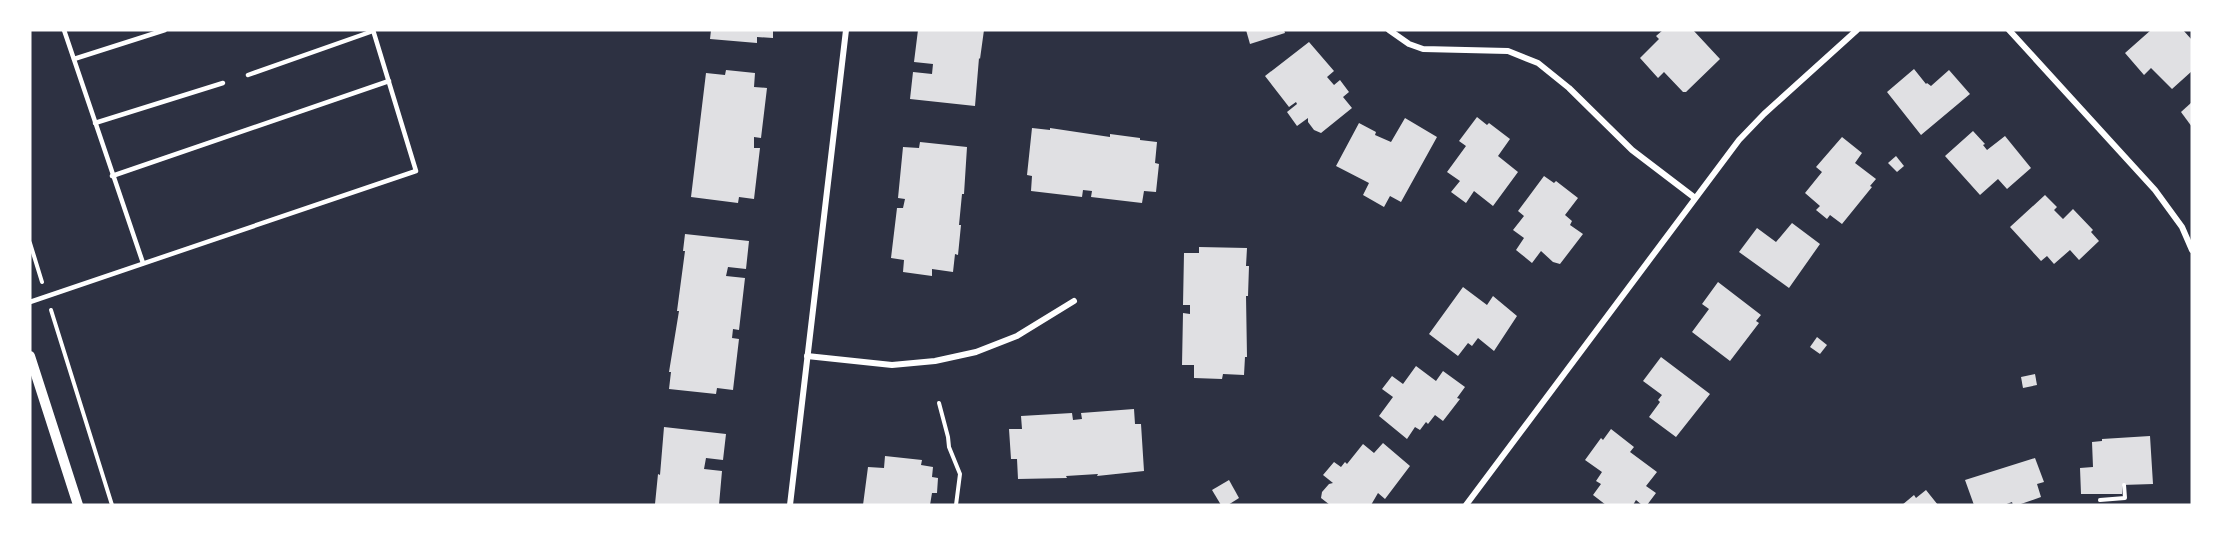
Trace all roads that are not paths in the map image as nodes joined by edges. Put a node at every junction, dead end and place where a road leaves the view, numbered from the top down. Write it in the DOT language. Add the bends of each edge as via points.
graph roads {
  1 [pos="64,30"];
  2 [pos="165,30"];
  3 [pos="373,30"];
  4 [pos="846,30"];
  5 [pos="1389,30"];
  6 [pos="1857,30"];
  7 [pos="2009,30"];
  8 [pos="74,60"];
  9 [pos="248,75"];
  10 [pos="388,81"];
  11 [pos="224,83"];
  12 [pos="95,123"];
  13 [pos="112,176"];
  14 [pos="1695,198"];
  15 [pos="2192,250"];
  16 [pos="143,263"];
  17 [pos="1074,301"];
  18 [pos="30,302"];
  19 [pos="30,356"];
  20 [pos="807,356"];
  21 [pos="78,505"];
  22 [pos="790,505"];
  23 [pos="1466,505"];
  1 -- 8 [label="lane"];
  2 -- 8 [label="lane"];
  3 -- 9 [label="lane"];
  3 -- 10 [label="lane"];
  4 -- 20 [label="street"];
  5 -- 14 [label="street" via="1423,49 1508,51 1538,63 1632,150"];
  6 -- 14 [label="street" via="1764,114"];
  7 -- 15 [label="street" via="2155,190 2182,227"];
  8 -- 12 [label="lane"];
  10 -- 13 [label="lane"];
  10 -- 16 [label="lane" via="416,171"];
  11 -- 12 [label="lane"];
  12 -- 13 [label="lane"];
  13 -- 16 [label="lane"];
  14 -- 23 [label="street"];
  16 -- 18 [label="lane"];
  17 -- 20 [label="street" via="1017,336 976,352 935,361 891,364"];
  19 -- 21 [label="street"];
  20 -- 22 [label="street"];
}
